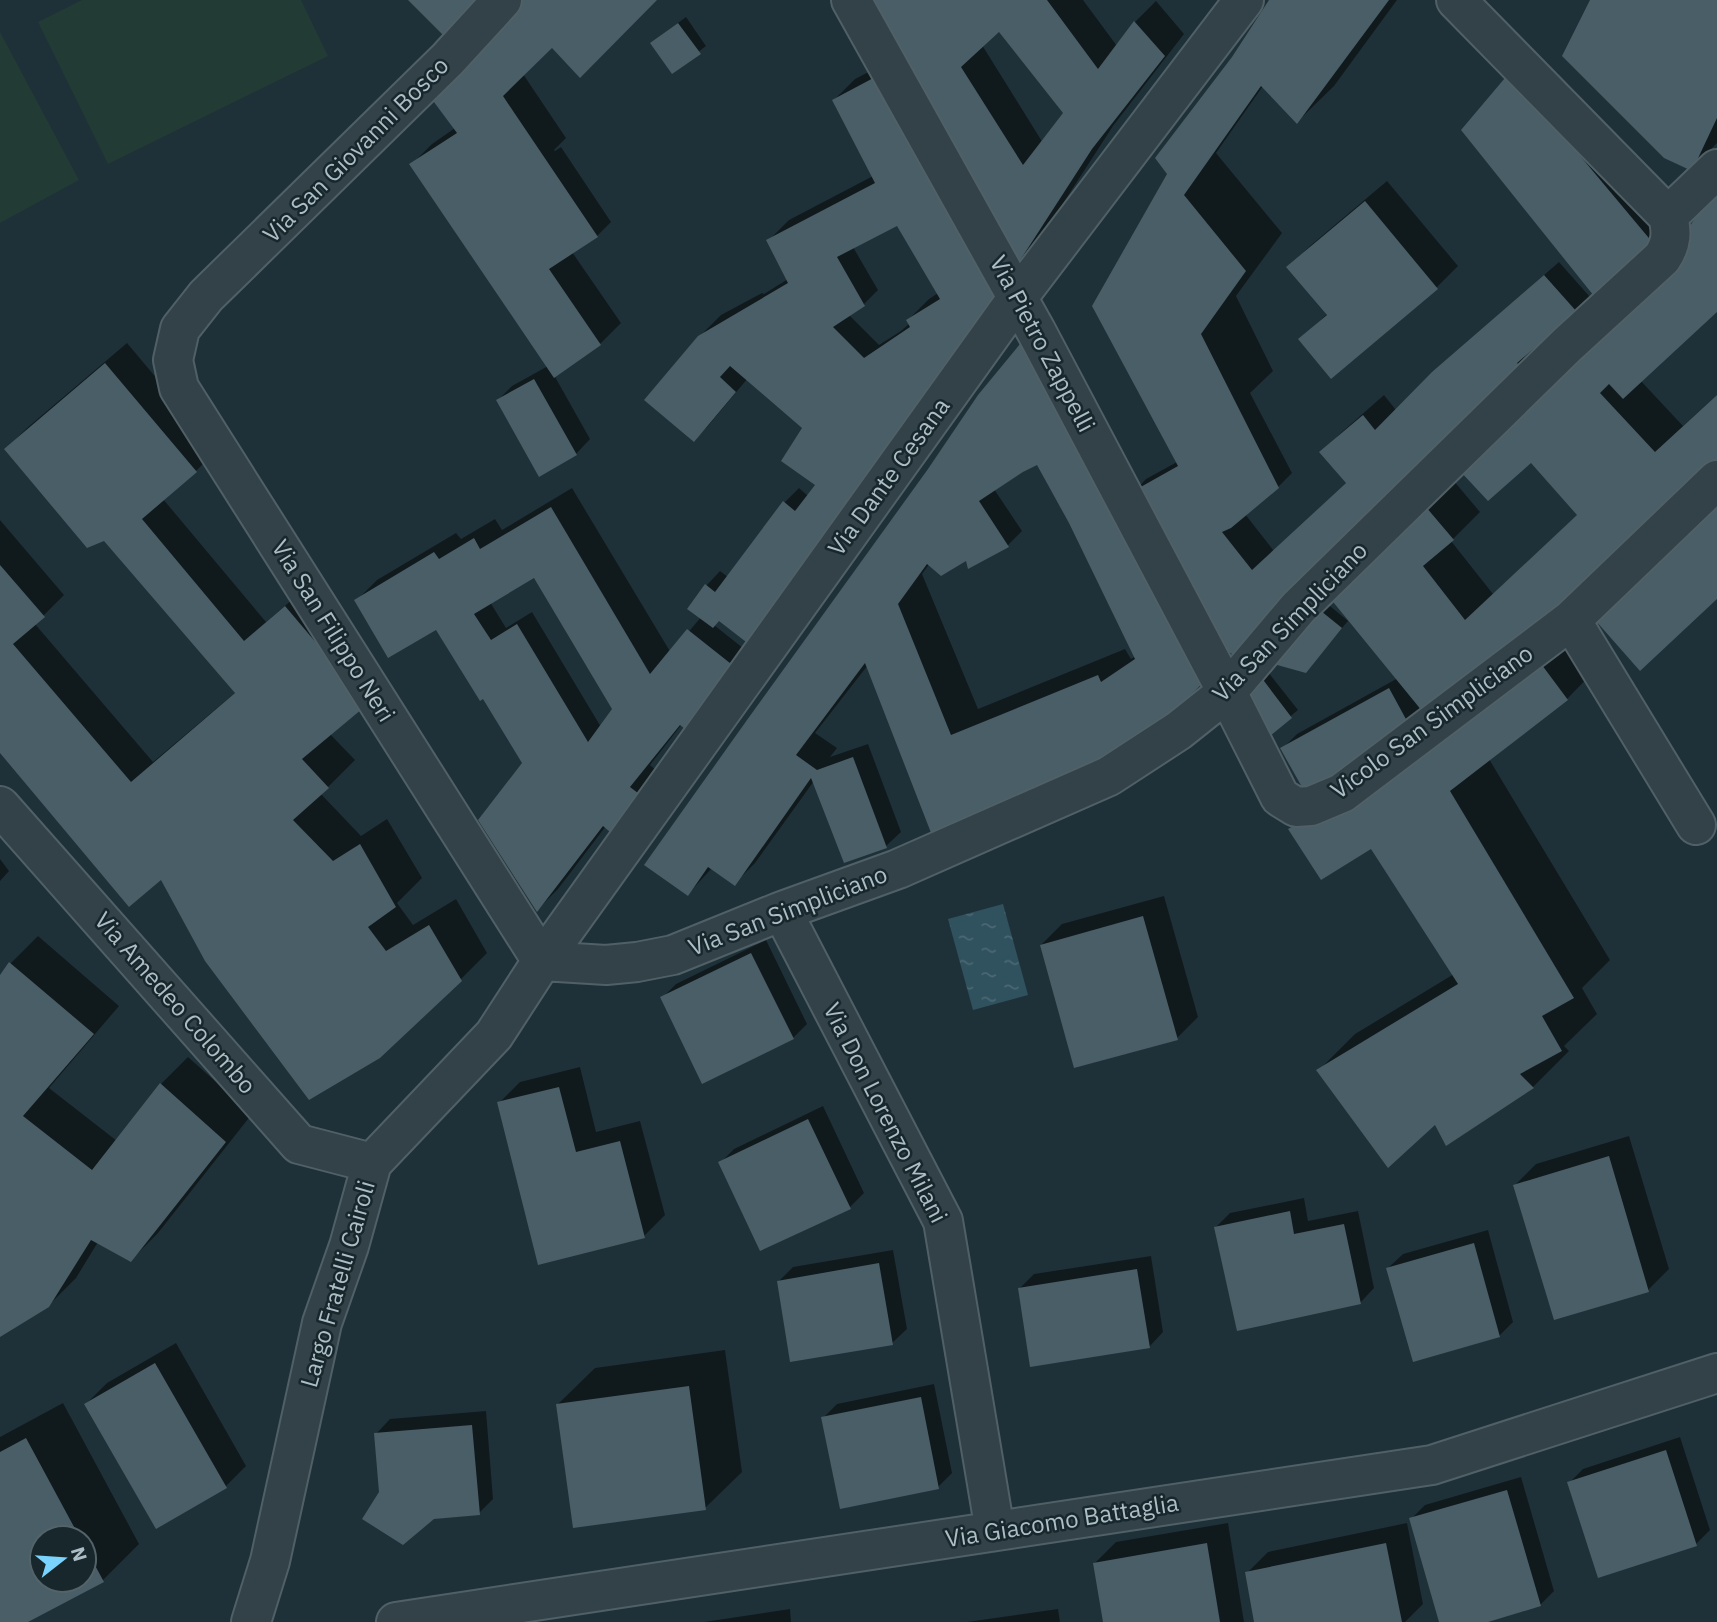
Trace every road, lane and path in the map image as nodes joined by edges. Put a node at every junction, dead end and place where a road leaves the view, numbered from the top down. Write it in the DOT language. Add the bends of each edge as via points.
graph roads {
  1 [pos="502,0"];
  2 [pos="851,0"];
  3 [pos="1244,0"];
  4 [pos="1456,0"];
  5 [pos="1717,169"];
  6 [pos="1668,216"];
  7 [pos="206,296"];
  8 [pos="1018,298"];
  9 [pos="1717,480"];
  10 [pos="1571,620"];
  11 [pos="1227,692"];
  12 [pos="0,806"];
  13 [pos="1696,825"];
  14 [pos="782,911"];
  15 [pos="542,961"];
  16 [pos="372,1163"];
  17 [pos="1717,1373"];
  18 [pos="995,1531"];
  19 [pos="251,1622"];
  20 [pos="396,1622"];
  1 -- 7 [label="street, Via San Giovanni Bosco" via="448,59"];
  2 -- 8 [label="street, Via Pietro Zappelli"];
  3 -- 8 [label="street, Via Dante Cesana"];
  4 -- 6 [label="street"];
  5 -- 6 [label="street"];
  6 -- 11 [label="street, Via San Simpliciano" via="1671,238 1662,258 1308,599"];
  7 -- 15 [label="street, Via San Filippo Neri" via="180,329 173,360 179,388"];
  8 -- 11 [label="street, Via Pietro Zappelli"];
  8 -- 15 [label="street, Via Dante Cesana"];
  9 -- 10 [label="street, Vicolo San Simpliciano"];
  10 -- 11 [label="street, Vicolo San Simpliciano" via="1342,793 1311,806 1296,807 1280,797"];
  10 -- 13 [label="street"];
  11 -- 14 [label="street, Via San Simpliciano" via="1109,776 898,869"];
  12 -- 16 [label="street, Via Amedeo Colombo" via="299,1144"];
  14 -- 15 [label="street, Via San Simpliciano" via="673,955 606,965"];
  14 -- 18 [label="street, Via Don Lorenzo Milani" via="943,1221"];
  15 -- 16 [label="street, Largo Fratelli Cairoli" via="494,1035"];
  16 -- 19 [label="street, Largo Fratelli Cairoli" via="322,1323 270,1561"];
  17 -- 18 [label="street, Via Giacomo Battaglia" via="1432,1465"];
  18 -- 20 [label="street, Via Giacomo Battaglia"];
}
